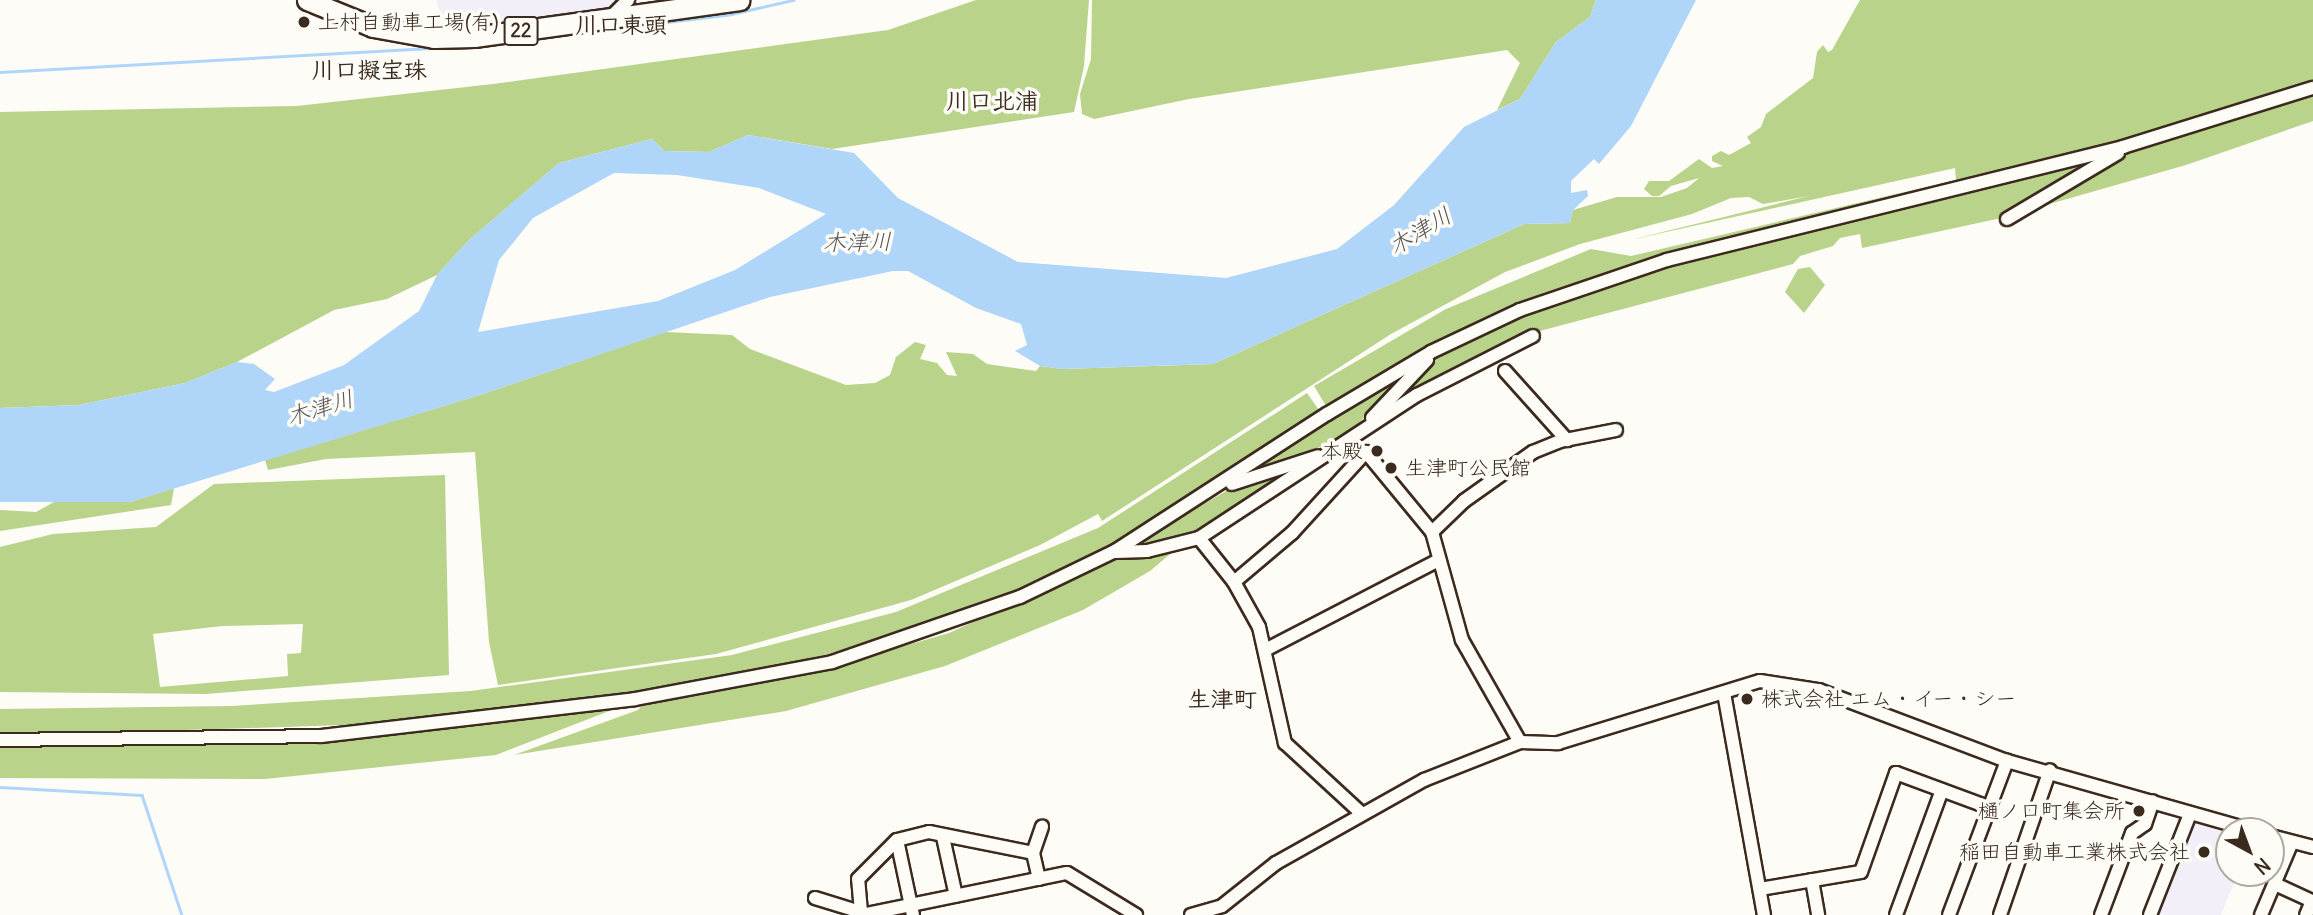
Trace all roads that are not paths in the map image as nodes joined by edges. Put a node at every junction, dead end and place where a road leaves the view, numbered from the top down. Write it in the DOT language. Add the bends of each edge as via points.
graph roads {
  1 [pos="307,0"];
  2 [pos="628,0"];
  3 [pos="739,0"];
  4 [pos="608,20"];
  5 [pos="2313,88"];
  6 [pos="2123,147"];
  7 [pos="2007,219"];
  8 [pos="1533,337"];
  9 [pos="1431,352"];
  10 [pos="1505,371"];
  11 [pos="1616,430"];
  12 [pos="1567,440"];
  13 [pos="1345,443"];
  14 [pos="1366,452"];
  15 [pos="1225,484"];
  16 [pos="1432,532"];
  17 [pos="1199,538"];
  18 [pos="1115,551"];
  19 [pos="1439,560"];
  20 [pos="1234,582"];
  21 [pos="1267,649"];
  22 [pos="1724,693"];
  23 [pos="0,740"];
  24 [pos="1520,742"];
  25 [pos="2007,761"];
  26 [pos="2050,770"];
  27 [pos="1942,790"];
  28 [pos="2153,801"];
  29 [pos="1988,807"];
  30 [pos="1360,812"];
  31 [pos="2190,814"];
  32 [pos="2215,821"];
  33 [pos="1042,828"];
  34 [pos="943,836"];
  35 [pos="897,840"];
  36 [pos="2285,840"];
  37 [pos="2292,842"];
  38 [pos="2313,846"];
  39 [pos="1033,853"];
  40 [pos="2285,859"];
  41 [pos="1039,879"];
  42 [pos="1812,880"];
  43 [pos="2274,887"];
  44 [pos="2282,887"];
  45 [pos="1760,889"];
  46 [pos="956,896"];
  47 [pos="815,898"];
  48 [pos="912,910"];
  49 [pos="861,912"];
  50 [pos="1136,915"];
  51 [pos="1192,915"];
  52 [pos="1764,915"];
  53 [pos="1818,915"];
  54 [pos="1895,915"];
  55 [pos="1949,915"];
  56 [pos="2000,915"];
  57 [pos="2101,915"];
  58 [pos="2150,915"];
  59 [pos="2261,915"];
  60 [pos="2306,915"];
  1 -- 4 [label="main road, 22" via="373,27 434,38"];
  2 -- 4 [label="street"];
  3 -- 4 [label="main road, 22"];
  5 -- 6 [label="street"];
  6 -- 7 [label="street"];
  6 -- 9 [label="street" via="1667,260 1520,310"];
  8 -- 13 [label="street" via="1417,395"];
  9 -- 13 [label="street"];
  9 -- 15 [label="street" via="1327,414"];
  10 -- 12 [label="street"];
  11 -- 12 [label="street"];
  12 -- 16 [label="street" via="1508,468"];
  13 -- 14 [label="street" via="1354,454"];
  13 -- 15 [label="street" via="1314,458"];
  13 -- 17 [label="street"];
  14 -- 16 [label="street"];
  14 -- 20 [label="street" via="1293,533"];
  15 -- 18 [label="street"];
  16 -- 19 [label="street"];
  17 -- 18 [label="street" via="1147,551"];
  17 -- 20 [label="street"];
  18 -- 23 [label="street" via="1020,597 925,632 832,662 723,685 321,736"];
  19 -- 21 [label="street"];
  19 -- 24 [label="street" via="1462,640"];
  20 -- 21 [label="street"];
  21 -- 30 [label="street" via="1285,743"];
  22 -- 24 [label="street" via="1558,743"];
  22 -- 25 [label="street" via="1760,681 1804,686"];
  22 -- 45 [label="street"];
  24 -- 30 [label="street" via="1424,780"];
  25 -- 26 [label="street"];
  25 -- 29 [label="street"];
  26 -- 28 [label="street"];
  26 -- 56 [label="street"];
  27 -- 29 [label="street"];
  27 -- 42 [label="street" via="1896,772 1861,872"];
  27 -- 54 [label="street"];
  28 -- 31 [label="street"];
  28 -- 57 [label="street" via="2145,824 2132,833"];
  29 -- 55 [label="street"];
  30 -- 51 [label="street" via="1276,863 1223,906"];
  31 -- 32 [label="street"];
  31 -- 58 [label="street"];
  33 -- 39 [label="street"];
  34 -- 35 [label="street" via="929,832"];
  34 -- 39 [label="street"];
  34 -- 46 [label="street"];
  35 -- 48 [label="street"];
  35 -- 49 [label="street" via="858,879"];
  36 -- 37 [label="street"];
  37 -- 38 [label="street"];
  37 -- 40 [label="street"];
  39 -- 41 [label="street"];
  41 -- 46 [label="street"];
  41 -- 50 [label="street" via="1068,873"];
  42 -- 45 [label="street"];
  42 -- 53 [label="street"];
  43 -- 59 [label="street"];
  44 -- 60 [label="street" via="2312,901"];
  45 -- 52 [label="street"];
  46 -- 48 [label="street"];
  47 -- 49 [label="street"];
  48 -- 49 [label="street"];
}
